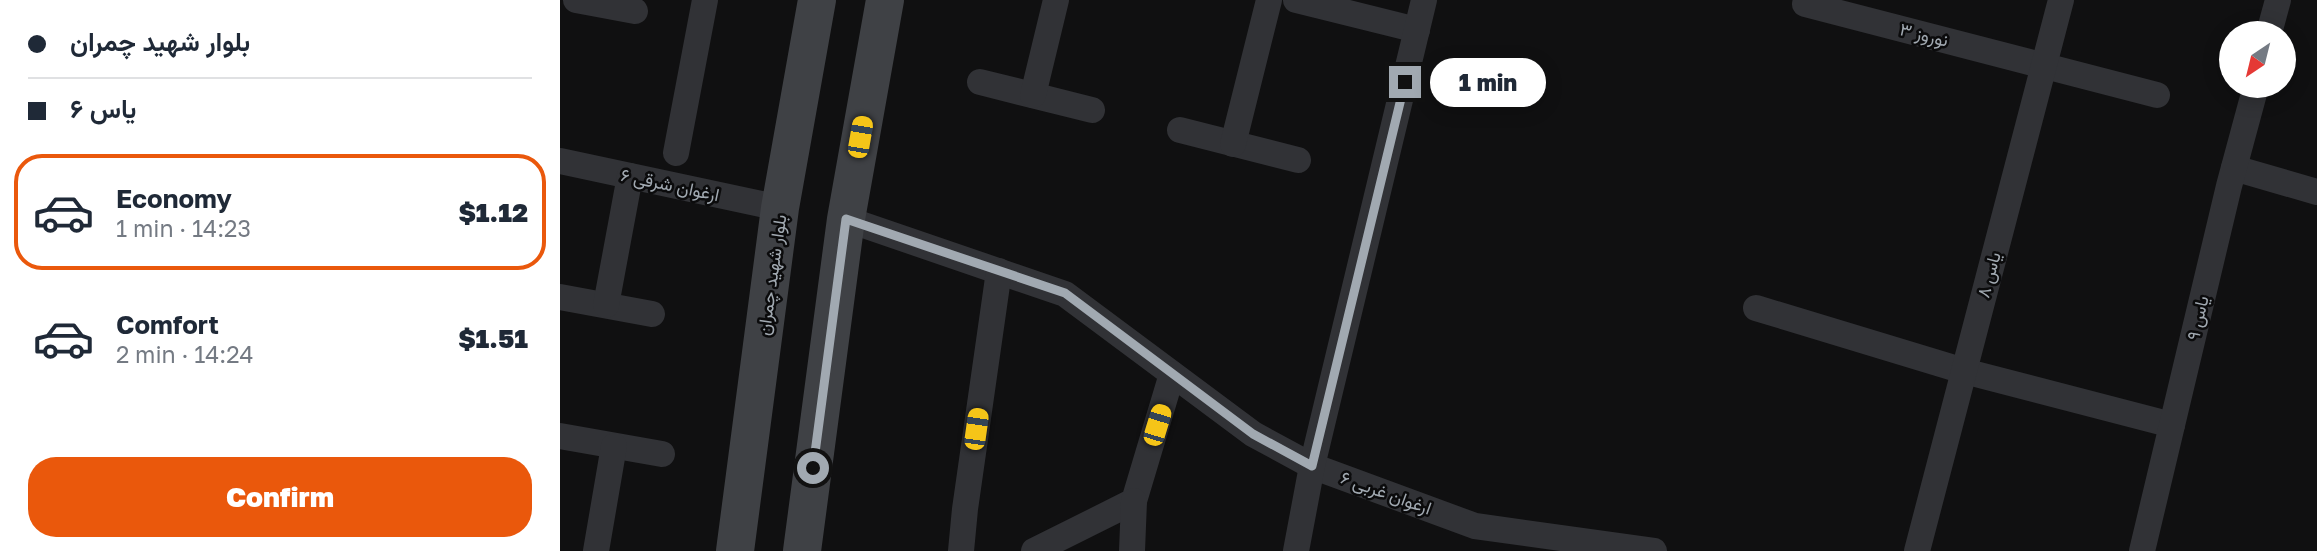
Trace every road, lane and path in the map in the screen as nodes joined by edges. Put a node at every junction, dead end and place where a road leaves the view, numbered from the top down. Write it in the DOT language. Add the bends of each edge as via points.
graph roads {
  1 [pos="576,0"];
  2 [pos="705,0"];
  3 [pos="817,0"];
  4 [pos="885,0"];
  5 [pos="1056,0"];
  6 [pos="1269,0"];
  7 [pos="1296,0"];
  8 [pos="1424,0"];
  9 [pos="2061,0"];
  10 [pos="2278,0"];
  11 [pos="1805,4"];
  12 [pos="635,11"];
  13 [pos="2272,21"];
  14 [pos="1417,30"];
  15 [pos="2044,65"];
  16 [pos="980,82"];
  17 [pos="1032,94"];
  18 [pos="2157,95"];
  19 [pos="2253,98"];
  20 [pos="1092,110"];
  21 [pos="1180,130"];
  22 [pos="1233,144"];
  23 [pos="676,153"];
  24 [pos="1298,160"];
  25 [pos="560,161"];
  26 [pos="2234,168"];
  27 [pos="630,176"];
  28 [pos="2317,192"];
  29 [pos="780,208"];
  30 [pos="846,219"];
  31 [pos="999,271"];
  32 [pos="560,297"];
  33 [pos="606,305"];
  34 [pos="1756,308"];
  35 [pos="652,314"];
  36 [pos="1964,371"];
  37 [pos="1172,373"];
  38 [pos="2172,425"];
  39 [pos="560,436"];
  40 [pos="614,446"];
  41 [pos="662,454"];
  42 [pos="1312,466"];
  43 [pos="1134,501"];
  44 [pos="596,551"];
  45 [pos="736,551"];
  46 [pos="802,551"];
  47 [pos="961,551"];
  48 [pos="1034,551"];
  49 [pos="1132,551"];
  50 [pos="1296,551"];
  51 [pos="1649,551"];
  52 [pos="1917,551"];
  53 [pos="2142,551"];
  1 -- 12 [label="street"];
  2 -- 23 [label="street"];
  3 -- 29 [label="main road, بلوار شهید چمران"];
  4 -- 30 [label="main road"];
  5 -- 17 [label="street"];
  6 -- 22 [label="street"];
  7 -- 14 [label="street"];
  8 -- 14 [label="street"];
  9 -- 15 [label="street, یاس ۸"];
  10 -- 13 [label="street"];
  11 -- 15 [label="street, نوروز ۳"];
  14 -- 42 [label="street"];
  15 -- 18 [label="street, نوروز ۳"];
  15 -- 36 [label="street, یاس ۸"];
  16 -- 17 [label="street"];
  17 -- 20 [label="street"];
  19 -- 26 [label="street, یاس ۹"];
  21 -- 22 [label="street"];
  22 -- 24 [label="street"];
  25 -- 27 [label="street, ارغوان شرقی ۶"];
  26 -- 28 [label="street"];
  26 -- 38 [label="street, یاس ۹"];
  27 -- 29 [label="street, ارغوان شرقی ۶"];
  27 -- 33 [label="street"];
  29 -- 45 [label="main road, بلوار شهید چمران"];
  30 -- 31 [label="street, ارغوان غربی ۶"];
  30 -- 46 [label="main road"];
  31 -- 37 [label="street, ارغوان غربی ۶" via="1065,293"];
  31 -- 47 [label="street"];
  32 -- 33 [label="street"];
  33 -- 35 [label="street"];
  34 -- 36 [label="street"];
  36 -- 38 [label="street"];
  36 -- 52 [label="street, یاس ۸"];
  37 -- 42 [label="street, ارغوان غربی ۶" via="1253,434"];
  37 -- 43 [label="street"];
  38 -- 53 [label="street, یاس ۹"];
  39 -- 40 [label="street"];
  40 -- 41 [label="street"];
  40 -- 44 [label="street"];
  42 -- 50 [label="street"];
  42 -- 51 [label="street, ارغوان غربی ۶" via="1475,526"];
  43 -- 48 [label="street"];
  43 -- 49 [label="street"];
}
